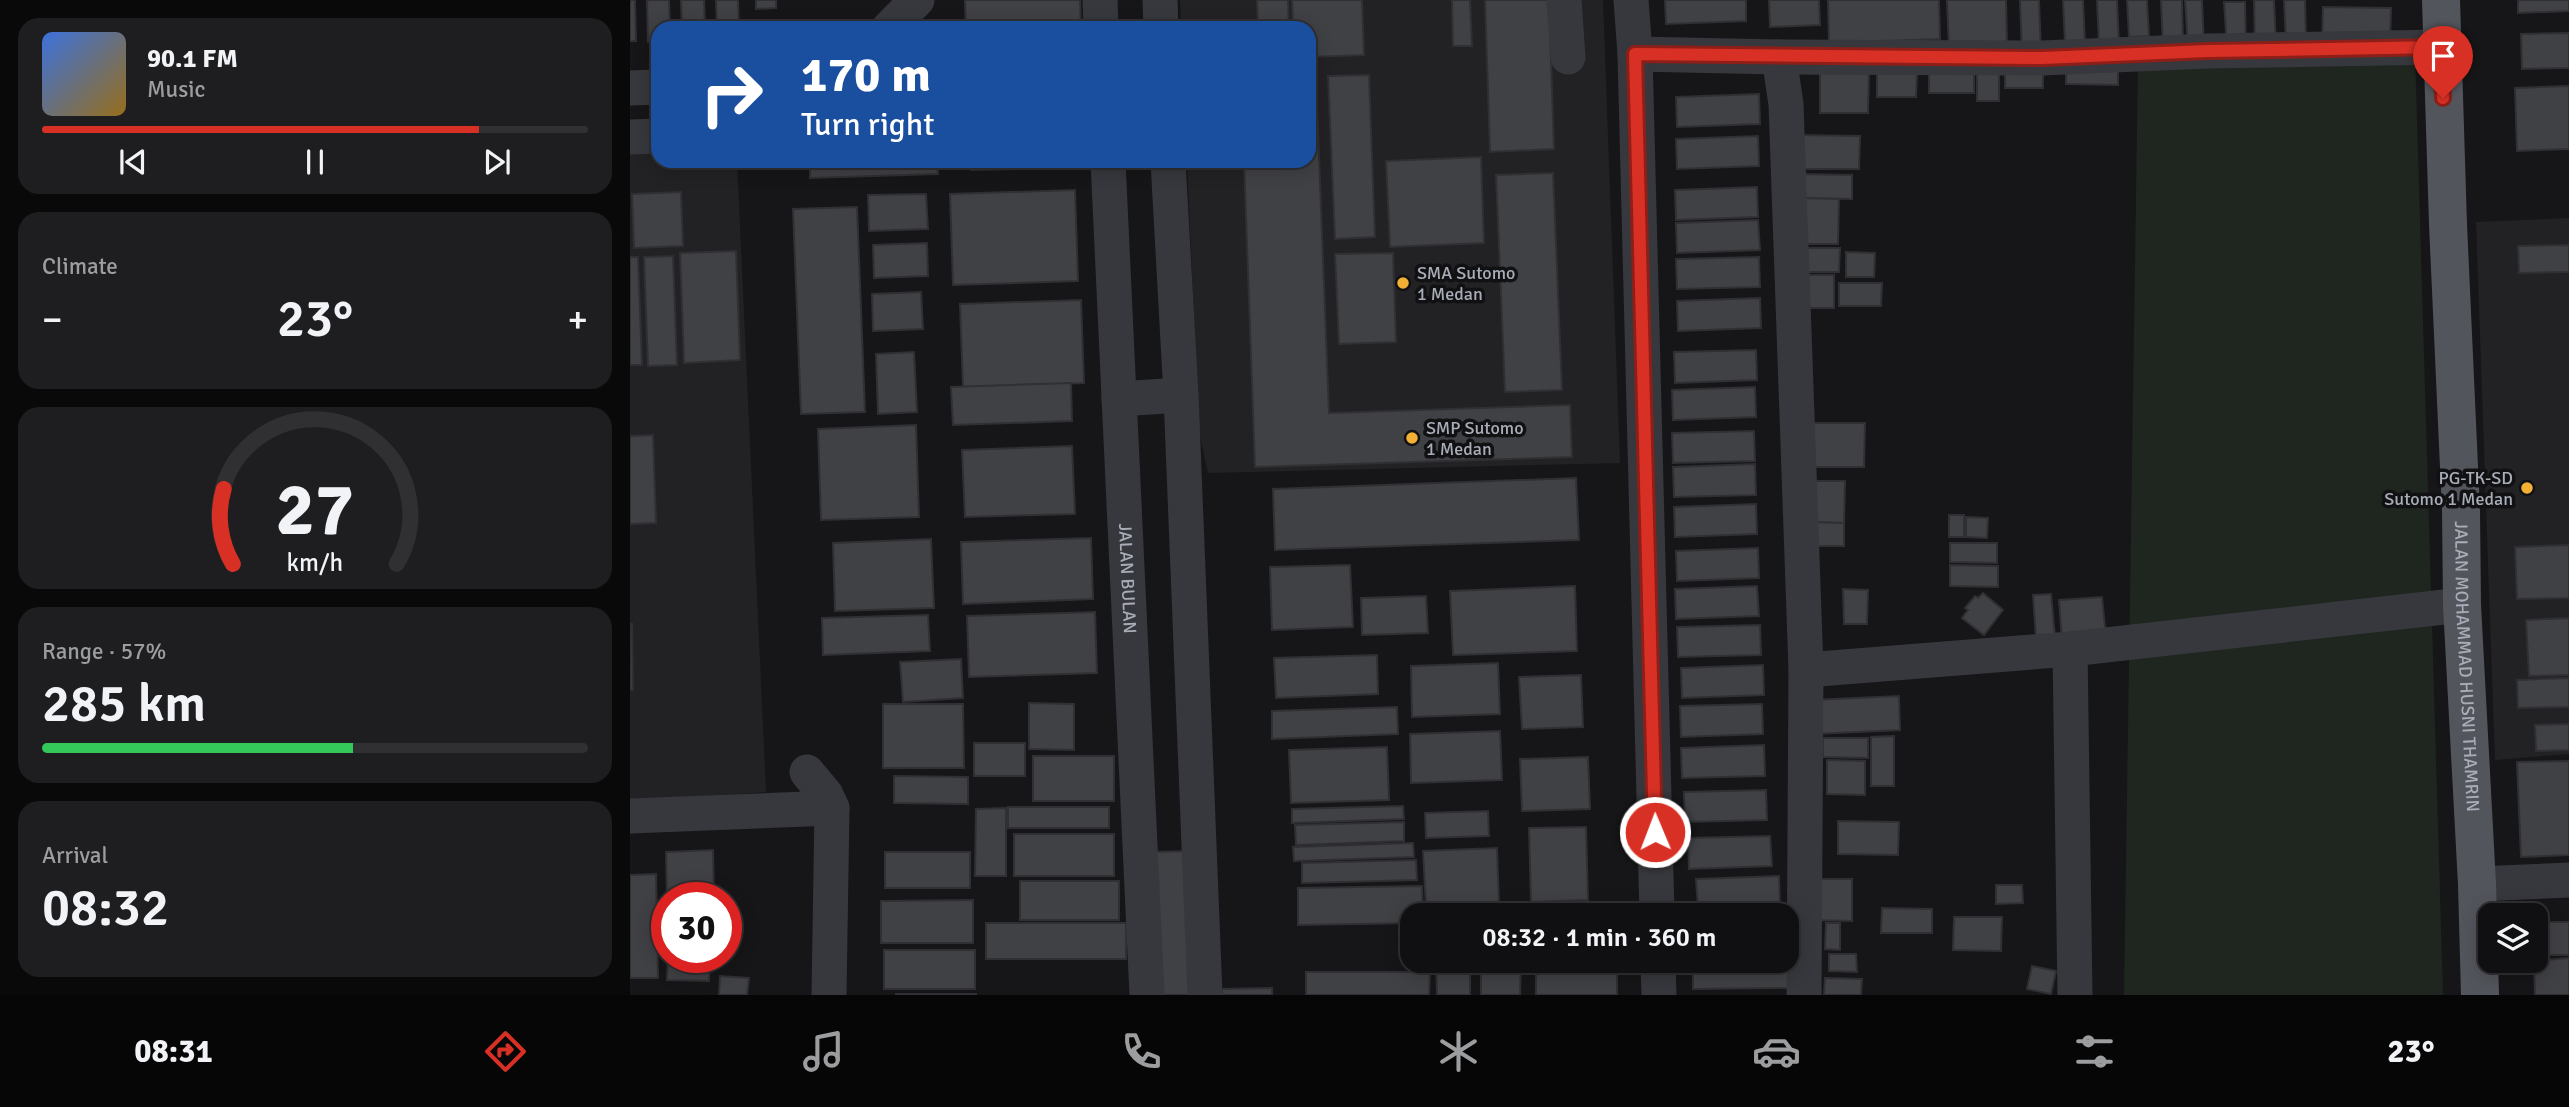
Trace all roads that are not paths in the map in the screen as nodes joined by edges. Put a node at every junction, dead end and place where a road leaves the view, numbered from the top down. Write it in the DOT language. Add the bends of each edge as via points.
graph roads {
  1 [pos="917,0"];
  2 [pos="1100,0"];
  3 [pos="1160,0"];
  4 [pos="1564,0"];
  5 [pos="1632,0"];
  6 [pos="2441,0"];
  7 [pos="897,21"];
  8 [pos="1101,21"];
  9 [pos="1161,21"];
  10 [pos="2441,47"];
  11 [pos="1635,54"];
  12 [pos="1568,57"];
  13 [pos="1779,57"];
  14 [pos="651,87"];
  15 [pos="630,88"];
  16 [pos="651,136"];
  17 [pos="630,137"];
  18 [pos="1108,168"];
  19 [pos="1168,168"];
  20 [pos="1181,395"];
  21 [pos="1119,399"];
  22 [pos="2462,605"];
  23 [pos="2070,649"];
  24 [pos="1806,670"];
  25 [pos="807,772"];
  26 [pos="832,808"];
  27 [pos="630,816"];
  28 [pos="2569,880"];
  29 [pos="2477,884"];
  30 [pos="1657,903"];
  31 [pos="1658,973"];
  32 [pos="829,995"];
  33 [pos="1147,995"];
  34 [pos="1205,995"];
  35 [pos="1659,995"];
  36 [pos="1804,995"];
  37 [pos="2075,995"];
  38 [pos="2480,995"];
  1 -- 7 [label="street"];
  2 -- 8 [label="street"];
  3 -- 9 [label="street"];
  4 -- 12 [label="street"];
  5 -- 11 [label="street"];
  6 -- 10 [label="main road, JALAN MOHAMMAD HUSNI THAMRIN"];
  10 -- 13 [label="street" via="2042,58"];
  10 -- 22 [label="main road, JALAN MOHAMMAD HUSNI THAMRIN"];
  11 -- 13 [label="street"];
  11 -- 30 [label="street"];
  13 -- 24 [label="street" via="1786,104"];
  14 -- 15 [label="street"];
  16 -- 17 [label="street"];
  18 -- 21 [label="street, JALAN BULAN"];
  19 -- 20 [label="street"];
  20 -- 21 [label="street"];
  20 -- 34 [label="street"];
  21 -- 33 [label="street, JALAN BULAN"];
  22 -- 23 [label="street"];
  22 -- 29 [label="main road, JALAN MOHAMMAD HUSNI THAMRIN"];
  23 -- 24 [label="street"];
  23 -- 37 [label="street"];
  24 -- 36 [label="street"];
  25 -- 26 [label="street"];
  26 -- 27 [label="street"];
  26 -- 32 [label="street"];
  28 -- 29 [label="street"];
  29 -- 38 [label="main road, JALAN MOHAMMAD HUSNI THAMRIN"];
  31 -- 35 [label="street"];
}
